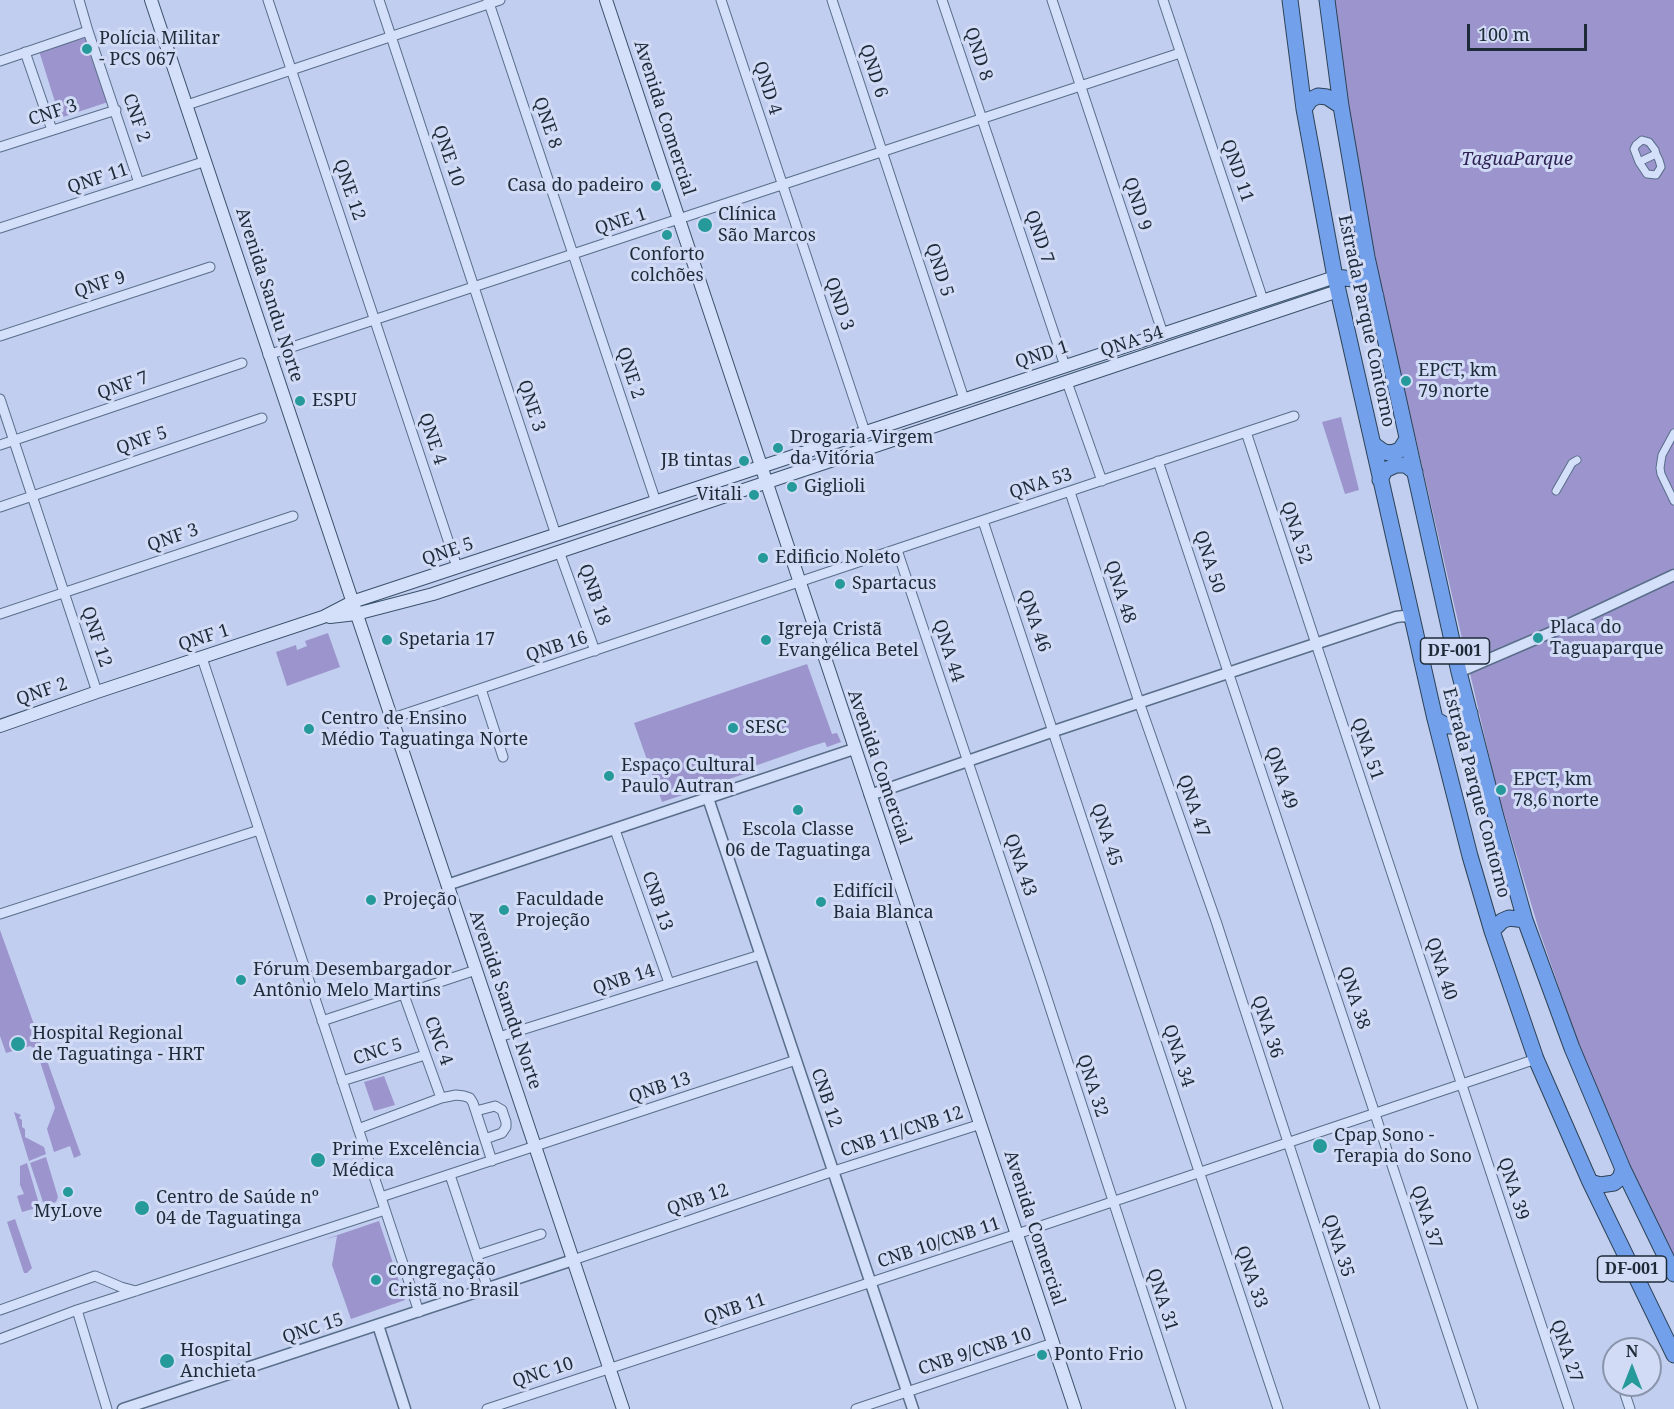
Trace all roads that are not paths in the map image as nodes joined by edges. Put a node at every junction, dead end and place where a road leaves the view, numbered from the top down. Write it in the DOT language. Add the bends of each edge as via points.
graph roads {
  1 [pos="79,0"];
  2 [pos="151,0"];
  3 [pos="268,0"];
  4 [pos="379,0"];
  5 [pos="500,0"];
  6 [pos="606,0"];
  7 [pos="721,0"];
  8 [pos="832,0"];
  9 [pos="942,0"];
  10 [pos="1052,0"];
  11 [pos="1162,0"];
  12 [pos="1290,0"];
  13 [pos="1328,0"];
  14 [pos="488,2"];
  15 [pos="88,31"];
  16 [pos="391,37"];
  17 [pos="25,52"];
  18 [pos="1180,53"];
  19 [pos="0,61"];
  20 [pos="291,70"];
  21 [pos="1081,85"];
  22 [pos="187,105"];
  23 [pos="1341,106"];
  24 [pos="1305,109"];
  25 [pos="116,110"];
  26 [pos="981,118"];
  27 [pos="52,130"];
  28 [pos="0,147"];
  29 [pos="883,152"];
  30 [pos="1656,154"];
  31 [pos="206,161"];
  32 [pos="1639,162"];
  33 [pos="140,183"];
  34 [pos="782,186"];
  35 [pos="679,221"];
  36 [pos="0,228"];
  37 [pos="574,254"];
  38 [pos="210,267"];
  39 [pos="1336,284"];
  40 [pos="475,286"];
  41 [pos="1293,291"];
  42 [pos="1376,296"];
  43 [pos="1263,300"];
  44 [pos="1297,305"];
  45 [pos="375,321"];
  46 [pos="1163,334"];
  47 [pos="0,336"];
  48 [pos="268,355"];
  49 [pos="242,363"];
  50 [pos="1065,366"];
  51 [pos="1024,380"];
  52 [pos="1067,382"];
  53 [pos="1006,386"];
  54 [pos="1029,395"];
  55 [pos="0,399"];
  56 [pos="964,399"];
  57 [pos="1010,401"];
  58 [pos="1294,416"];
  59 [pos="262,418"];
  60 [pos="865,432"];
  61 [pos="1246,432"];
  62 [pos="1674,433"];
  63 [pos="1407,439"];
  64 [pos="14,441"];
  65 [pos="1373,444"];
  66 [pos="0,446"];
  67 [pos="822,447"];
  68 [pos="1577,460"];
  69 [pos="1158,461"];
  70 [pos="827,463"];
  71 [pos="760,467"];
  72 [pos="1415,472"];
  73 [pos="1380,480"];
  74 [pos="1102,481"];
  75 [pos="766,483"];
  76 [pos="1070,492"];
  77 [pos="1556,492"];
  78 [pos="32,496"];
  79 [pos="660,500"];
  80 [pos="1674,501"];
  81 [pos="0,507"];
  82 [pos="670,515"];
  83 [pos="293,516"];
  84 [pos="983,521"];
  85 [pos="556,535"];
  86 [pos="897,550"];
  87 [pos="560,551"];
  88 [pos="457,567"];
  89 [pos="1674,574"];
  90 [pos="427,578"];
  91 [pos="799,583"];
  92 [pos="404,585"];
  93 [pos="64,592"];
  94 [pos="433,594"];
  95 [pos="407,602"];
  96 [pos="1408,602"];
  97 [pos="354,608"];
  98 [pos="0,614"];
  99 [pos="1396,617"];
  100 [pos="1413,619"];
  101 [pos="1315,644"];
  102 [pos="595,651"];
  103 [pos="202,658"];
  104 [pos="1459,672"];
  105 [pos="1228,673"];
  106 [pos="481,689"];
  107 [pos="97,692"];
  108 [pos="1139,702"];
  109 [pos="1470,713"];
  110 [pos="393,718"];
  111 [pos="1436,719"];
  112 [pos="0,726"];
  113 [pos="1054,731"];
  114 [pos="854,749"];
  115 [pos="503,758"];
  116 [pos="967,762"];
  117 [pos="870,795"];
  118 [pos="708,798"];
  119 [pos="259,830"];
  120 [pos="615,830"];
  121 [pos="1389,864"];
  122 [pos="447,885"];
  123 [pos="1303,893"];
  124 [pos="0,914"];
  125 [pos="1526,920"];
  126 [pos="1216,921"];
  127 [pos="1492,931"];
  128 [pos="1127,950"];
  129 [pos="760,955"];
  130 [pos="476,969"];
  131 [pos="1041,980"];
  132 [pos="669,983"];
  133 [pos="404,995"];
  134 [pos="322,1021"];
  135 [pos="499,1037"];
  136 [pos="425,1054"];
  137 [pos="1536,1059"];
  138 [pos="796,1060"];
  139 [pos="342,1081"];
  140 [pos="1461,1084"];
  141 [pos="441,1098"];
  142 [pos="475,1107"];
  143 [pos="1374,1113"];
  144 [pos="981,1124"];
  145 [pos="358,1129"];
  146 [pos="485,1139"];
  147 [pos="1287,1143"];
  148 [pos="535,1147"];
  149 [pos="492,1161"];
  150 [pos="1623,1169"];
  151 [pos="834,1171"];
  152 [pos="1199,1172"];
  153 [pos="450,1175"];
  154 [pos="1590,1182"];
  155 [pos="381,1197"];
  156 [pos="1113,1202"];
  157 [pos="385,1210"];
  158 [pos="540,1234"];
  159 [pos="1017,1234"];
  160 [pos="477,1255"];
  161 [pos="573,1260"];
  162 [pos="1674,1274"];
  163 [pos="871,1282"];
  164 [pos="488,1289"];
  165 [pos="138,1291"];
  166 [pos="1532,1303"];
  167 [pos="0,1310"];
  168 [pos="77,1310"];
  169 [pos="419,1312"];
  170 [pos="378,1325"];
  171 [pos="0,1339"];
  172 [pos="1053,1344"];
  173 [pos="1674,1355"];
  174 [pos="610,1368"];
  175 [pos="907,1392"];
  176 [pos="107,1409"];
  177 [pos="123,1409"];
  178 [pos="405,1409"];
  179 [pos="487,1409"];
  180 [pos="623,1409"];
  181 [pos="856,1409"];
  182 [pos="913,1409"];
  183 [pos="1075,1409"];
  184 [pos="1181,1409"];
  185 [pos="1278,1409"];
  186 [pos="1375,1409"];
  187 [pos="1473,1409"];
  188 [pos="1569,1409"];
  1 -- 15 [label="street, CNF 2"];
  2 -- 22 [label="main road, Avenida Sandu Norte"];
  3 -- 20 [label="street, QNE 12"];
  4 -- 16 [label="street, QNE 10"];
  5 -- 14 [label="street"];
  6 -- 35 [label="main road, Avenida Comercial"];
  7 -- 34 [label="street, QND 4"];
  8 -- 29 [label="street, QND 6"];
  9 -- 26 [label="street, QND 8"];
  10 -- 21 [label="street, QND 9"];
  11 -- 18 [label="street, QND 11"];
  12 -- 24 [label="highway, Estrada Parque Contorno / DF-001"];
  13 -- 23 [label="highway, Estrada Parque Contorno / DF-001"];
  14 -- 16 [label="street"];
  14 -- 37 [label="street, QNE 8"];
  15 -- 17 [label="street"];
  15 -- 25 [label="street, CNF 2"];
  16 -- 20 [label="street"];
  16 -- 40 [label="street, QNE 10"];
  17 -- 19 [label="street"];
  17 -- 27 [label="street"];
  18 -- 21 [label="street"];
  18 -- 43 [label="street, QND 11"];
  20 -- 22 [label="street"];
  20 -- 45 [label="street, QNE 12"];
  21 -- 26 [label="street"];
  21 -- 46 [label="street, QND 9"];
  22 -- 31 [label="main road, Avenida Sandu Norte"];
  23 -- 24 [label="highway" via="1318,96"];
  23 -- 42 [label="highway, Estrada Parque Contorno / DF-001"];
  24 -- 39 [label="highway, Estrada Parque Contorno / DF-001"];
  25 -- 27 [label="street, CNF 3"];
  25 -- 33 [label="street, CNF 2"];
  26 -- 29 [label="street"];
  26 -- 50 [label="street, QND 7"];
  27 -- 28 [label="street, CNF 3"];
  29 -- 34 [label="street"];
  29 -- 56 [label="street, QND 5"];
  30 -- 32 [label="street"];
  30 -- 32 [label="street" via="1661,167 1656,175 1647,174"];
  30 -- 32 [label="street" via="1649,142 1639,141 1634,149"];
  31 -- 33 [label="street, QNF 11"];
  31 -- 48 [label="main road, Avenida Sandu Norte"];
  33 -- 36 [label="street, QNF 11"];
  34 -- 35 [label="street"];
  34 -- 60 [label="street, QND 3"];
  35 -- 37 [label="street, QNE 1"];
  35 -- 71 [label="main road, Avenida Comercial"];
  37 -- 40 [label="street, QNE 1"];
  37 -- 79 [label="street, QNE 2"];
  38 -- 47 [label="street, QNF 9"];
  39 -- 41 [label="main road, QND 1"];
  39 -- 42 [label="highway" via="1353,279"];
  39 -- 44 [label="main road, QNA 54"];
  39 -- 65 [label="highway, Estrada Parque Contorno / DF-001"];
  40 -- 45 [label="street, QNE 1"];
  40 -- 85 [label="street, QNE 3"];
  41 -- 43 [label="main road, QND 1"];
  41 -- 44 [label="main road" via="1297,294"];
  42 -- 63 [label="highway, Estrada Parque Contorno / DF-001"];
  43 -- 46 [label="main road, QND 1"];
  44 -- 52 [label="main road, QNA 54"];
  45 -- 48 [label="street, QNE 1"];
  45 -- 88 [label="street, QNE 4"];
  46 -- 50 [label="main road, QND 1"];
  48 -- 97 [label="main road, Avenida Sandu Norte"];
  49 -- 64 [label="street, QNF 7"];
  50 -- 51 [label="main road, QND 1"];
  51 -- 53 [label="main road, QND 1"];
  51 -- 54 [label="main road" via="1023,390"];
  52 -- 54 [label="main road, QNA 54"];
  52 -- 74 [label="street"];
  53 -- 56 [label="main road, QND 1"];
  53 -- 57 [label="main road" via="1011,392"];
  54 -- 57 [label="main road, QNA 54"];
  55 -- 64 [label="street, QNF 12"];
  56 -- 60 [label="main road, QND 1"];
  57 -- 70 [label="main road, QNA 54"];
  58 -- 61 [label="street, QNA 53"];
  59 -- 78 [label="street, QNF 5"];
  60 -- 67 [label="main road, QND 1"];
  61 -- 69 [label="street, QNA 53"];
  61 -- 101 [label="street, QNA 52"];
  62 -- 80 [label="street" via="1660,468"];
  63 -- 65 [label="highway" via="1400,450 1389,454"];
  63 -- 72 [label="highway, Estrada Parque Contorno / DF-001"];
  64 -- 66 [label="street, QNF 7"];
  64 -- 78 [label="street, QNF 12"];
  65 -- 73 [label="highway, Estrada Parque Contorno / DF-001"];
  67 -- 70 [label="main road" via="821,457"];
  67 -- 71 [label="main road, QND 1"];
  68 -- 77 [label="street"];
  69 -- 74 [label="street, QNA 53"];
  69 -- 105 [label="street, QNA 50"];
  70 -- 75 [label="main road, QNA 54"];
  71 -- 75 [label="main road, Avenida Comercial"];
  71 -- 79 [label="main road, QND 1"];
  72 -- 73 [label="highway" via="1406,465 1396,465 1385,470"];
  72 -- 104 [label="highway, Estrada Parque Contorno / DF-001"];
  73 -- 96 [label="highway, Estrada Parque Contorno / DF-001"];
  74 -- 76 [label="street, QNA 53"];
  75 -- 82 [label="main road"];
  75 -- 91 [label="main road, Avenida Comercial"];
  76 -- 84 [label="street, QNA 53"];
  76 -- 108 [label="street, QNA 48"];
  78 -- 81 [label="street, QNF 5"];
  78 -- 93 [label="street, QNF 12"];
  79 -- 82 [label="main road" via="670,505"];
  79 -- 85 [label="main road, QNE 5"];
  82 -- 87 [label="main road"];
  83 -- 93 [label="street, QNF 3"];
  84 -- 86 [label="street, QNA 53"];
  84 -- 113 [label="street, QNA 46"];
  85 -- 88 [label="main road, QNE 5"];
  86 -- 91 [label="street, QNA 53"];
  86 -- 116 [label="street, QNA 44"];
  87 -- 94 [label="main road"];
  87 -- 102 [label="street, QNB 18"];
  88 -- 90 [label="main road, QNE 5"];
  89 -- 104 [label="street"];
  90 -- 92 [label="main road, QNE 5"];
  90 -- 94 [label="main road" via="427,588"];
  91 -- 102 [label="street, QNB 16"];
  91 -- 114 [label="main road, Avenida Comercial"];
  92 -- 95 [label="main road" via="415,591"];
  92 -- 97 [label="main road, QNE 5"];
  93 -- 98 [label="street, QNF 3"];
  93 -- 107 [label="street, QNF 12"];
  94 -- 95 [label="main road"];
  95 -- 97 [label="main road"];
  96 -- 99 [label="street"];
  96 -- 100 [label="highway, Estrada Parque Contorno / DF-001"];
  97 -- 103 [label="main road, QNF 1"];
  97 -- 110 [label="main road, Avenida Samdu Norte"];
  99 -- 100 [label="street"];
  99 -- 101 [label="street"];
  100 -- 111 [label="highway, Estrada Parque Contorno / DF-001"];
  101 -- 105 [label="street"];
  101 -- 121 [label="street, QNA 51"];
  102 -- 106 [label="street, QNB 16"];
  103 -- 107 [label="main road, QNF 1"];
  103 -- 119 [label="street"];
  104 -- 109 [label="highway, Estrada Parque Contorno / DF-001"];
  105 -- 108 [label="street"];
  105 -- 123 [label="street, QNA 49"];
  106 -- 110 [label="street, QNB 16"];
  106 -- 115 [label="street"];
  107 -- 112 [label="main road, QNF 2"];
  108 -- 113 [label="street"];
  108 -- 126 [label="street, QNA 47"];
  109 -- 111 [label="highway" via="1458,726 1447,726"];
  109 -- 125 [label="highway, Estrada Parque Contorno / DF-001"];
  110 -- 122 [label="main road, Avenida Samdu Norte"];
  111 -- 127 [label="highway, Estrada Parque Contorno / DF-001"];
  113 -- 116 [label="street"];
  113 -- 128 [label="street, QNA 45"];
  114 -- 117 [label="main road, Avenida Comercial"];
  114 -- 118 [label="street"];
  116 -- 117 [label="street"];
  116 -- 131 [label="street, QNA 43"];
  117 -- 144 [label="main road, Avenida Comercial"];
  118 -- 120 [label="street"];
  118 -- 129 [label="street, CNB 12"];
  119 -- 124 [label="street"];
  119 -- 134 [label="street"];
  120 -- 122 [label="street"];
  120 -- 132 [label="street, CNB 13"];
  121 -- 140 [label="street, QNA 40"];
  122 -- 130 [label="main road, Avenida Samdu Norte"];
  123 -- 143 [label="street, QNA 38"];
  125 -- 127 [label="highway" via="1509,918"];
  125 -- 150 [label="highway, Estrada Parque Contorno / DF-001" via="1572,1048"];
  126 -- 147 [label="street, QNA 36"];
  127 -- 137 [label="highway, Estrada Parque Contorno / DF-001"];
  128 -- 152 [label="street, QNA 34"];
  129 -- 132 [label="street, QNB 14"];
  129 -- 138 [label="street, CNB 12"];
  130 -- 133 [label="street"];
  130 -- 135 [label="main road, Avenida Samdu Norte"];
  131 -- 156 [label="street, QNA 32"];
  132 -- 135 [label="street, QNB 14"];
  133 -- 134 [label="street"];
  133 -- 136 [label="street, CNC 4"];
  134 -- 139 [label="street"];
  135 -- 148 [label="main road, Avenida Samdu Norte"];
  136 -- 139 [label="street, CNC 5"];
  136 -- 141 [label="street, CNC 4"];
  137 -- 140 [label="street, CNB 10/CNB 11"];
  137 -- 154 [label="highway, Estrada Parque Contorno / DF-001"];
  138 -- 148 [label="street, QNB 13"];
  138 -- 151 [label="street, CNB 12"];
  139 -- 145 [label="street"];
  140 -- 143 [label="street, CNB 10/CNB 11"];
  140 -- 166 [label="street, QNA 39"];
  141 -- 142 [label="street" via="464,1096"];
  141 -- 145 [label="street"];
  142 -- 146 [label="street"];
  142 -- 146 [label="street" via="495,1106 502,1110 506,1122 505,1131"];
  143 -- 147 [label="street, CNB 10/CNB 11"];
  143 -- 187 [label="street, QNA 37"];
  144 -- 151 [label="street, CNB 11/CNB 12"];
  144 -- 159 [label="main road, Avenida Comercial"];
  145 -- 155 [label="street"];
  146 -- 149 [label="street"];
  147 -- 152 [label="street, CNB 10/CNB 11"];
  147 -- 186 [label="street, QNA 35"];
  148 -- 149 [label="street, QNB 13"];
  148 -- 161 [label="main road, Avenida Samdu Norte"];
  149 -- 153 [label="street, QNB 13"];
  150 -- 154 [label="highway" via="1614,1183"];
  150 -- 162 [label="highway, Estrada Parque Contorno / DF-001"];
  151 -- 161 [label="street, QNB 12"];
  151 -- 163 [label="street, CNB 12"];
  152 -- 156 [label="street, CNB 10/CNB 11"];
  152 -- 185 [label="street, QNA 33"];
  153 -- 155 [label="street, QNB 13"];
  153 -- 160 [label="street"];
  154 -- 173 [label="highway, Estrada Parque Contorno / DF-001"];
  155 -- 157 [label="street"];
  156 -- 159 [label="street, CNB 10/CNB 11"];
  156 -- 184 [label="street, QNA 31"];
  157 -- 165 [label="street"];
  157 -- 169 [label="street"];
  158 -- 160 [label="street"];
  159 -- 163 [label="street, CNB 10/CNB 11"];
  159 -- 172 [label="main road, Avenida Comercial"];
  160 -- 164 [label="street"];
  161 -- 164 [label="street, QNC 15"];
  161 -- 174 [label="main road, Avenida Samdu Norte"];
  163 -- 174 [label="street, QNB 11"];
  163 -- 175 [label="street, CNB 12"];
  164 -- 169 [label="street, QNC 15"];
  165 -- 167 [label="street" via="95,1276"];
  165 -- 168 [label="street"];
  166 -- 188 [label="street, QNA 27"];
  168 -- 171 [label="street"];
  168 -- 176 [label="street"];
  169 -- 170 [label="street, QNC 15"];
  170 -- 177 [label="street, QNC 15"];
  170 -- 178 [label="street"];
  172 -- 175 [label="street, CNB 9/CNB 10"];
  172 -- 183 [label="main road, Avenida Comercial"];
  174 -- 179 [label="street, QNC 10"];
  174 -- 180 [label="main road, Avenida Samdu Norte"];
  175 -- 181 [label="street, CNB 9/CNB 10"];
  175 -- 182 [label="street, CNB 12"];
}
